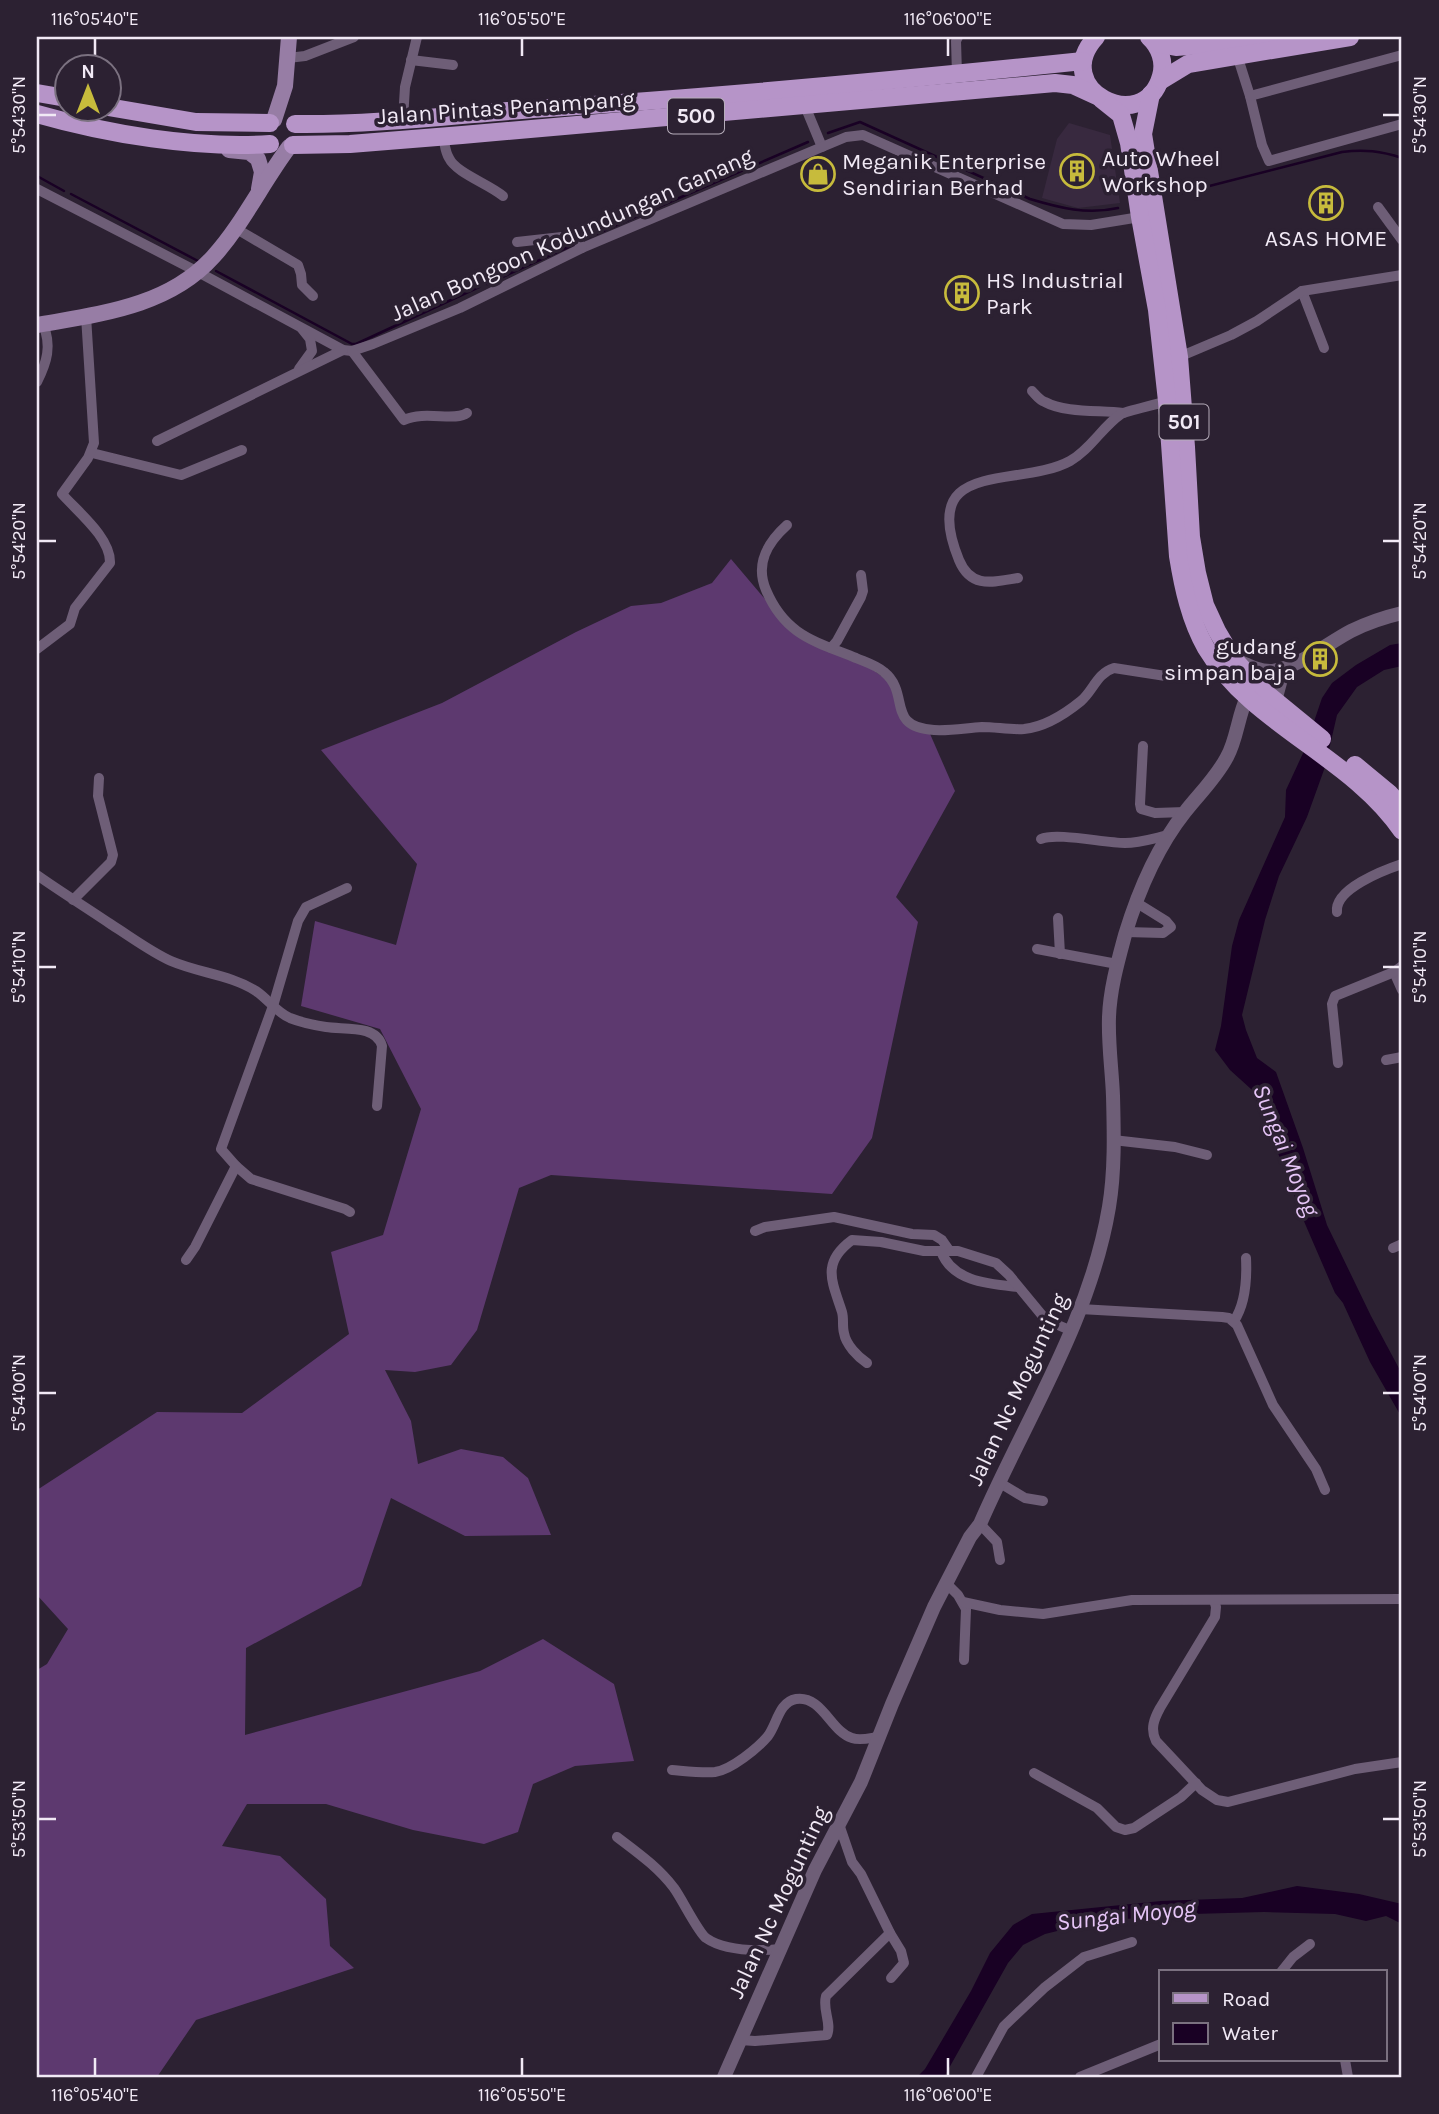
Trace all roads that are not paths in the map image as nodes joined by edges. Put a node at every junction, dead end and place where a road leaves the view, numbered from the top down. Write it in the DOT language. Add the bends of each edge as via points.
graph roads {
  1 [pos="289,37"];
  2 [pos="354,37"];
  3 [pos="416,37"];
  4 [pos="958,37"];
  5 [pos="1096,37"];
  6 [pos="1297,37"];
  7 [pos="1350,37"];
  8 [pos="1151,39"];
  9 [pos="1402,55"];
  10 [pos="1229,57"];
  11 [pos="288,58"];
  12 [pos="411,60"];
  13 [pos="1083,61"];
  14 [pos="453,65"];
  15 [pos="957,74"];
  16 [pos="1018,86"];
  17 [pos="1155,88"];
  18 [pos="1250,96"];
  19 [pos="1099,98"];
  20 [pos="805,106"];
  21 [pos="122,109"];
  22 [pos="37,114"];
  23 [pos="403,119"];
  24 [pos="283,122"];
  25 [pos="1402,124"];
  26 [pos="443,137"];
  27 [pos="177,140"];
  28 [pos="270,144"];
  29 [pos="291,146"];
  30 [pos="822,147"];
  31 [pos="1132,163"];
  32 [pos="1149,172"];
  33 [pos="37,189"];
  34 [pos="258,191"];
  35 [pos="503,196"];
  36 [pos="1378,208"];
  37 [pos="1140,217"];
  38 [pos="235,228"];
  39 [pos="1402,240"];
  40 [pos="517,242"];
  41 [pos="582,248"];
  42 [pos="198,272"];
  43 [pos="1402,275"];
  44 [pos="1302,291"];
  45 [pos="313,296"];
  46 [pos="86,316"];
  47 [pos="40,325"];
  48 [pos="301,328"];
  49 [pos="1324,348"];
  50 [pos="347,350"];
  51 [pos="1179,357"];
  52 [pos="298,371"];
  53 [pos="37,382"];
  54 [pos="1032,391"];
  55 [pos="1167,401"];
  56 [pos="467,413"];
  57 [pos="1123,413"];
  58 [pos="157,441"];
  59 [pos="242,450"];
  60 [pos="92,453"];
  61 [pos="788,525"];
  62 [pos="861,575"];
  63 [pos="1018,578"];
  64 [pos="1402,613"];
  65 [pos="831,648"];
  66 [pos="37,649"];
  67 [pos="1226,663"];
  68 [pos="1290,666"];
  69 [pos="1247,697"];
  70 [pos="1275,701"];
  71 [pos="1286,719"];
  72 [pos="1143,746"];
  73 [pos="1342,762"];
  74 [pos="99,778"];
  75 [pos="1402,807"];
  76 [pos="1185,812"];
  77 [pos="1402,831"];
  78 [pos="1169,835"];
  79 [pos="1041,839"];
  80 [pos="1402,864"];
  81 [pos="37,875"];
  82 [pos="347,888"];
  83 [pos="73,900"];
  84 [pos="1137,904"];
  85 [pos="1337,912"];
  86 [pos="1058,918"];
  87 [pos="1126,932"];
  88 [pos="1037,949"];
  89 [pos="1060,954"];
  90 [pos="1117,964"];
  91 [pos="1398,970"];
  92 [pos="1402,990"];
  93 [pos="273,1006"];
  94 [pos="1402,1058"];
  95 [pos="1386,1060"];
  96 [pos="1338,1063"];
  97 [pos="377,1106"];
  98 [pos="1113,1140"];
  99 [pos="1207,1154"];
  100 [pos="236,1166"];
  101 [pos="350,1212"];
  102 [pos="755,1231"];
  103 [pos="945,1250"];
  104 [pos="1246,1258"];
  105 [pos="186,1260"];
  106 [pos="1018,1287"];
  107 [pos="1080,1309"];
  108 [pos="1234,1321"];
  109 [pos="1072,1331"];
  110 [pos="867,1363"];
  111 [pos="1000,1483"];
  112 [pos="1325,1490"];
  113 [pos="1043,1501"];
  114 [pos="980,1524"];
  115 [pos="1000,1560"];
  116 [pos="946,1583"];
  117 [pos="1402,1599"];
  118 [pos="1214,1600"];
  119 [pos="963,1602"];
  120 [pos="964,1660"];
  121 [pos="878,1737"];
  122 [pos="1402,1762"];
  123 [pos="672,1770"];
  124 [pos="1034,1773"];
  125 [pos="1196,1783"];
  126 [pos="839,1824"];
  127 [pos="617,1838"];
  128 [pos="890,1933"];
  129 [pos="1132,1942"];
  130 [pos="1310,1944"];
  131 [pos="780,1949"];
  132 [pos="1283,1970"];
  133 [pos="891,1978"];
  134 [pos="740,2039"];
  135 [pos="1159,2045"];
  136 [pos="728,2076"];
  137 [pos="976,2077"];
  138 [pos="1080,2077"];
  1 -- 11 [label="main road"];
  2 -- 11 [label="street"];
  3 -- 12 [label="street"];
  4 -- 15 [label="street"];
  5 -- 13 [label="main road"];
  6 -- 8 [label="main road" via="1176,47"];
  7 -- 10 [label="main road, 500"];
  8 -- 17 [label="main road" via="1162,60"];
  9 -- 18 [label="street"];
  10 -- 17 [label="main road, 500" via="1188,64"];
  10 -- 18 [label="street"];
  10 -- 32 [label="main road" via="1184,75 1161,97 1153,113 1155,153"];
  11 -- 24 [label="main road"];
  12 -- 14 [label="street"];
  12 -- 23 [label="street"];
  13 -- 15 [label="main road, Jalan Pintas Penampang / 500"];
  13 -- 19 [label="main road" via="1089,86"];
  15 -- 23 [label="main road, Jalan Pintas Penampang / 500"];
  16 -- 19 [label="main road, Jalan Pintas Penampang / 500" via="1073,85"];
  16 -- 20 [label="main road, Jalan Pintas Penampang / 500"];
  16 -- 31 [label="main road" via="1028,94 1077,97 1094,104 1119,125"];
  17 -- 19 [label="main road, 500" via="1140,102 1127,105"];
  17 -- 32 [label="main road, 501" via="1143,134"];
  18 -- 25 [label="street" via="1269,161"];
  19 -- 31 [label="main road, 501" via="1121,115"];
  20 -- 26 [label="main road, Jalan Pintas Penampang / 500"];
  20 -- 30 [label="street"];
  21 -- 24 [label="main road, Jalan Pintas Penampang / 500" via="197,122"];
  22 -- 27 [label="main road, 500"];
  23 -- 24 [label="main road, Jalan Pintas Penampang / 500"];
  24 -- 28 [label="main road" via="266,131"];
  24 -- 29 [label="main road" via="298,137"];
  26 -- 29 [label="main road, Jalan Pintas Penampang / 500"];
  26 -- 35 [label="street" via="451,162"];
  27 -- 28 [label="main road, 500"];
  27 -- 34 [label="main road" via="255,156 261,165"];
  28 -- 29 [label="main road, 500" via="280,149"];
  29 -- 34 [label="main road"];
  30 -- 37 [label="street, Jalan Bongoon Kodundungan Ganang" via="863,135 1063,224 1091,225"];
  30 -- 41 [label="street, Jalan Bongoon Kodundungan Ganang"];
  31 -- 37 [label="main road, 501"];
  32 -- 51 [label="main road, 501"];
  33 -- 42 [label="street"];
  34 -- 38 [label="main road"];
  36 -- 39 [label="street"];
  37 -- 55 [label="main road, 501"];
  38 -- 42 [label="main road"];
  38 -- 45 [label="street" via="298,265 302,285"];
  40 -- 41 [label="street" via="571,236"];
  41 -- 50 [label="street, Jalan Bongoon Kodundungan Ganang" via="460,308"];
  42 -- 46 [label="main road" via="159,297"];
  42 -- 48 [label="street"];
  43 -- 44 [label="street"];
  44 -- 49 [label="street"];
  44 -- 51 [label="street" via="1231,335"];
  46 -- 47 [label="main road"];
  46 -- 60 [label="street"];
  47 -- 53 [label="street" via="48,336 48,349"];
  48 -- 50 [label="street"];
  48 -- 52 [label="street" via="312,351"];
  50 -- 52 [label="street, Jalan Bongoon Kodundungan Ganang"];
  50 -- 56 [label="street" via="404,420"];
  51 -- 67 [label="main road, 501" via="1191,537 1205,604"];
  52 -- 58 [label="street, Jalan Bongoon Kodundungan Ganang"];
  54 -- 57 [label="street" via="1050,404"];
  55 -- 57 [label="street"];
  55 -- 67 [label="main road, 501" via="1182,581 1205,646"];
  57 -- 63 [label="street" via="1069,462 1034,473 982,480 956,496 951,530 963,567 975,580"];
  59 -- 60 [label="street" via="181,475"];
  60 -- 66 [label="street" via="62,494 102,539 110,563 75,608 70,624"];
  61 -- 65 [label="street" via="764,552 762,581 788,625"];
  62 -- 65 [label="street" via="861,597"];
  64 -- 68 [label="street" via="1352,631"];
  65 -- 67 [label="street" via="884,672 897,688 901,714 930,730 1044,725 1080,701 1109,669 1198,676"];
  67 -- 68 [label="street" via="1272,671"];
  67 -- 69 [label="main road, 501"];
  67 -- 70 [label="main road, 501"];
  68 -- 70 [label="street"];
  69 -- 71 [label="main road, 501"];
  69 -- 76 [label="street, Jalan Nc Mogunting" via="1227,758"];
  70 -- 71 [label="main road, 501"];
  71 -- 73 [label="main road, 501"];
  72 -- 76 [label="street" via="1141,809"];
  73 -- 75 [label="main road, 501" via="1377,782"];
  73 -- 77 [label="main road, 501"];
  74 -- 83 [label="street" via="98,796 113,855"];
  76 -- 78 [label="street, Jalan Nc Mogunting"];
  78 -- 79 [label="street" via="1129,843"];
  78 -- 84 [label="street, Jalan Nc Mogunting"];
  80 -- 85 [label="street" via="1358,884 1338,900"];
  81 -- 83 [label="street"];
  82 -- 93 [label="street" via="306,906"];
  83 -- 93 [label="street" via="171,961 239,983"];
  84 -- 87 [label="street, Jalan Nc Mogunting"];
  84 -- 87 [label="street" via="1171,927 1163,933"];
  86 -- 89 [label="street"];
  87 -- 90 [label="street, Jalan Nc Mogunting"];
  88 -- 89 [label="street"];
  89 -- 90 [label="street"];
  90 -- 98 [label="street, Jalan Nc Mogunting" via="1109,1017"];
  91 -- 92 [label="street"];
  91 -- 96 [label="street" via="1335,996"];
  93 -- 97 [label="street" via="290,1018 376,1037 382,1046"];
  93 -- 100 [label="street" via="221,1149"];
  94 -- 95 [label="street"];
  98 -- 99 [label="street"];
  98 -- 107 [label="street, Jalan Nc Mogunting" via="1109,1207"];
  100 -- 101 [label="street" via="251,1179"];
  100 -- 105 [label="street"];
  102 -- 103 [label="street" via="834,1217 934,1236 942,1240"];
  103 -- 106 [label="street" via="996,1263"];
  103 -- 106 [label="street" via="948,1265 964,1276"];
  103 -- 110 [label="street" via="852,1240 838,1252 830,1272 844,1334"];
  104 -- 108 [label="street" via="1244,1293"];
  106 -- 109 [label="street" via="1046,1320"];
  107 -- 108 [label="street"];
  107 -- 109 [label="street, Jalan Nc Mogunting"];
  108 -- 112 [label="street" via="1273,1405"];
  109 -- 111 [label="street, Jalan Nc Mogunting"];
  111 -- 113 [label="street" via="1025,1498"];
  111 -- 114 [label="street, Jalan Nc Mogunting"];
  114 -- 115 [label="street" via="997,1542"];
  114 -- 116 [label="street, Jalan Nc Mogunting"];
  116 -- 119 [label="street"];
  116 -- 121 [label="street, Jalan Nc Mogunting"];
  117 -- 118 [label="street"];
  118 -- 119 [label="street" via="1132,1600 1043,1614"];
  118 -- 125 [label="street" via="1215,1617 1153,1723 1156,1741"];
  119 -- 120 [label="street"];
  121 -- 123 [label="street" via="847,1737 812,1703 793,1700 783,1707 766,1738 729,1768"];
  121 -- 126 [label="street, Jalan Nc Mogunting"];
  122 -- 125 [label="street" via="1355,1769 1227,1802 1210,1796"];
  124 -- 125 [label="street" via="1097,1808 1125,1830 1165,1808"];
  126 -- 128 [label="street" via="852,1862"];
  126 -- 131 [label="street, Jalan Nc Mogunting"];
  127 -- 131 [label="street" via="655,1866 704,1937 751,1950"];
  128 -- 133 [label="street" via="904,1963"];
  128 -- 134 [label="street" via="826,1996 827,2035"];
  129 -- 137 [label="street" via="1084,1957 1044,1988 1004,2026"];
  130 -- 132 [label="street"];
  131 -- 134 [label="street, Jalan Nc Mogunting"];
  134 -- 136 [label="street, Jalan Nc Mogunting"];
  135 -- 138 [label="street"];
}
